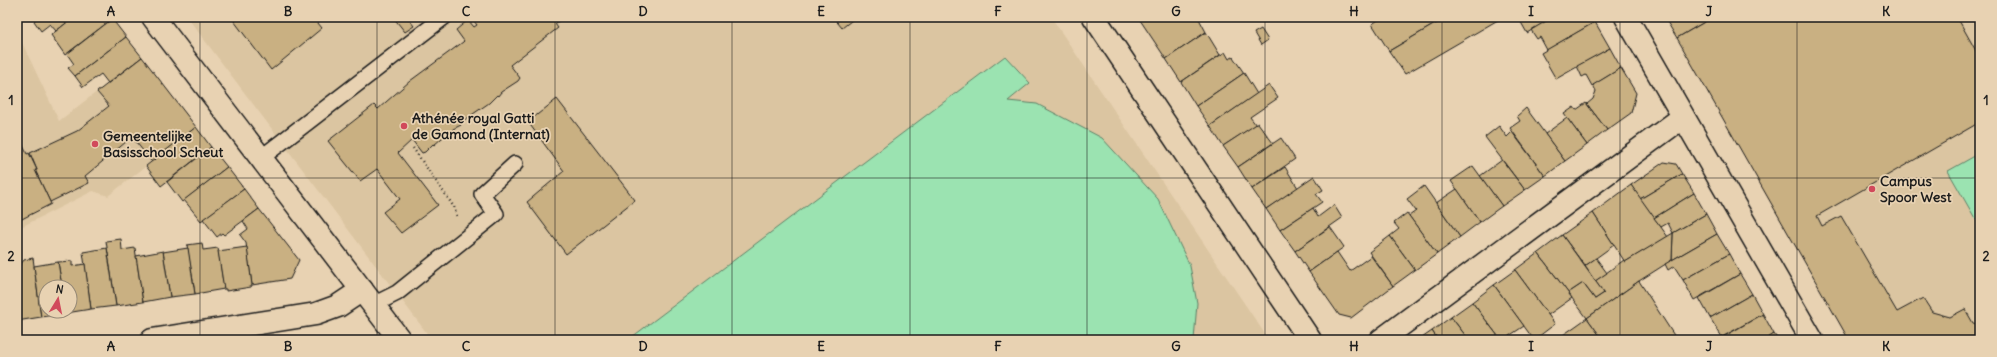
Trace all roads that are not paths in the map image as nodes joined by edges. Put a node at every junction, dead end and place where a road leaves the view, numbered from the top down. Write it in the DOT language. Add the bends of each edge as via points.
graph roads {
  1 [pos="153,17"];
  2 [pos="444,17"];
  3 [pos="1094,17"];
  4 [pos="1626,17"];
  5 [pos="1682,117"];
  6 [pos="261,158"];
  7 [pos="515,164"];
  8 [pos="367,297"];
  9 [pos="152,340"];
  10 [pos="400,340"];
  11 [pos="1310,340"];
  12 [pos="1381,340"];
  13 [pos="1812,340"];
  1 -- 6 [label="street"];
  2 -- 6 [label="lane"];
  3 -- 11 [label="street"];
  4 -- 5 [label="street"];
  5 -- 12 [label="street"];
  5 -- 13 [label="street"];
  6 -- 8 [label="street"];
  7 -- 8 [label="lane" via="482,194 496,214 397,293"];
  8 -- 9 [label="street" via="316,314"];
  8 -- 10 [label="street"];
}
